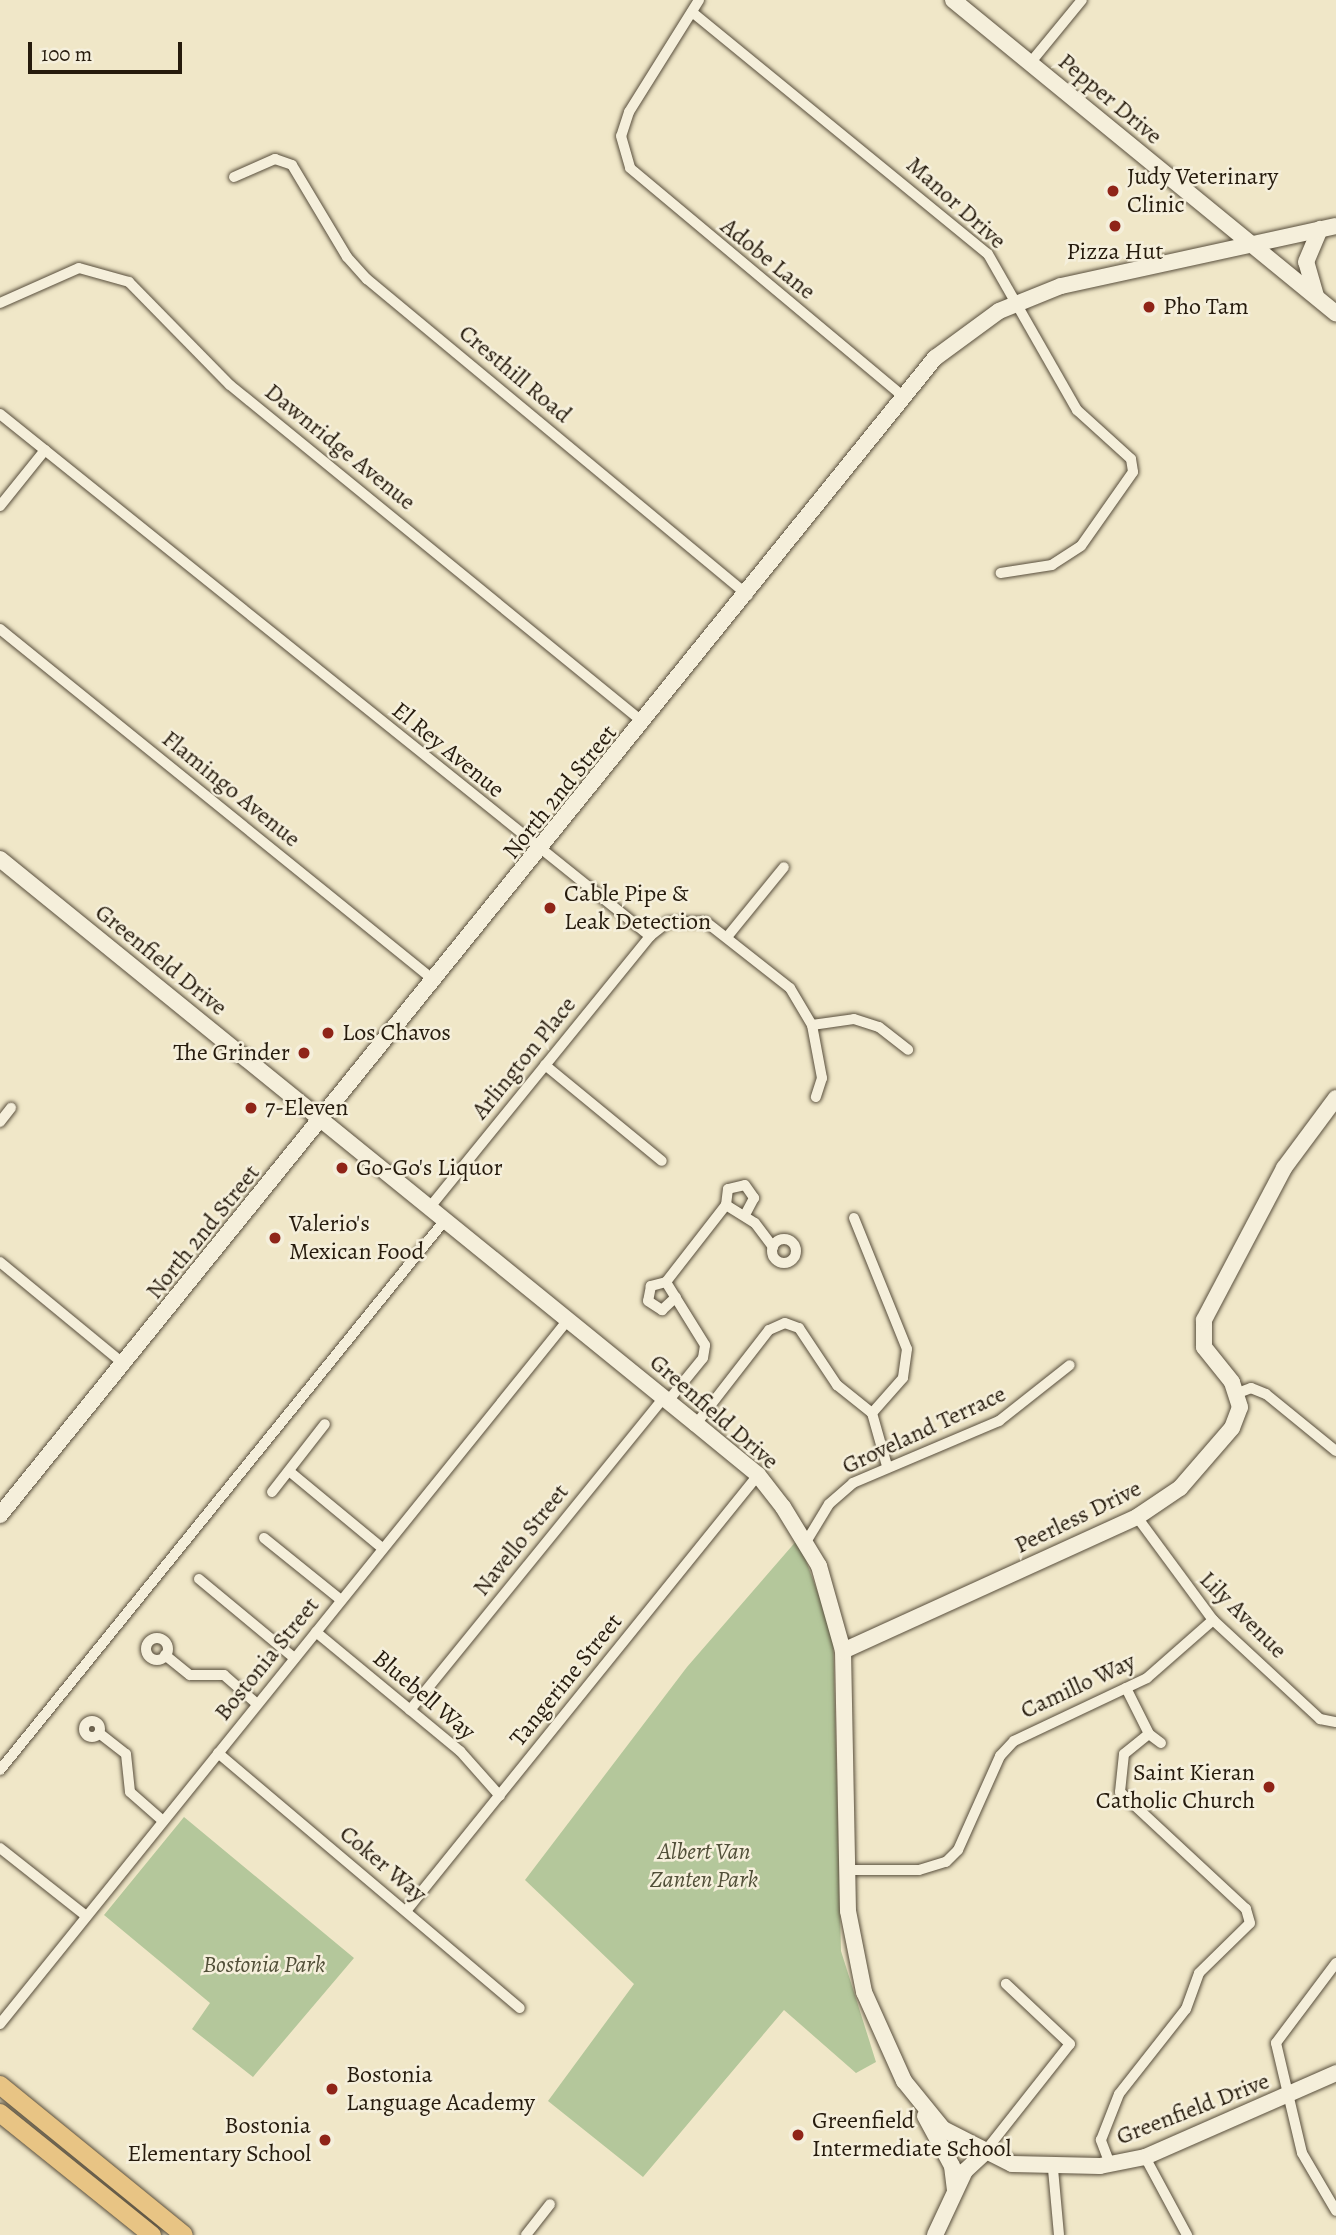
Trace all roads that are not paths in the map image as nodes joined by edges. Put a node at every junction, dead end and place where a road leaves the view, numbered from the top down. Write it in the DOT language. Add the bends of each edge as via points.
graph roads {
  1 [pos="699,0"];
  2 [pos="953,0"];
  3 [pos="1082,0"];
  4 [pos="692,12"];
  5 [pos="1031,62"];
  6 [pos="234,177"];
  7 [pos="1328,227"];
  8 [pos="1251,246"];
  9 [pos="1317,298"];
  10 [pos="1018,302"];
  11 [pos="0,303"];
  12 [pos="1336,313"];
  13 [pos="903,396"];
  14 [pos="0,414"];
  15 [pos="45,450"];
  16 [pos="0,506"];
  17 [pos="1001,573"];
  18 [pos="748,595"];
  19 [pos="0,629"];
  20 [pos="644,723"];
  21 [pos="541,851"];
  22 [pos="0,859"];
  23 [pos="784,867"];
  24 [pos="650,936"];
  25 [pos="727,937"];
  26 [pos="435,981"];
  27 [pos="813,1025"];
  28 [pos="908,1051"];
  29 [pos="545,1065"];
  30 [pos="816,1097"];
  31 [pos="1336,1098"];
  32 [pos="11,1108"];
  33 [pos="325,1119"];
  34 [pos="0,1122"];
  35 [pos="662,1161"];
  36 [pos="726,1205"];
  37 [pos="430,1207"];
  38 [pos="745,1215"];
  39 [pos="854,1217"];
  40 [pos="445,1220"];
  41 [pos="773,1247"];
  42 [pos="0,1262"];
  43 [pos="666,1282"];
  44 [pos="676,1297"];
  45 [pos="567,1321"];
  46 [pos="125,1365"];
  47 [pos="1070,1365"];
  48 [pos="1238,1393"];
  49 [pos="666,1399"];
  50 [pos="872,1413"];
  51 [pos="325,1424"];
  52 [pos="696,1424"];
  53 [pos="1336,1451"];
  54 [pos="887,1466"];
  55 [pos="289,1471"];
  56 [pos="758,1475"];
  57 [pos="272,1492"];
  58 [pos="0,1515"];
  59 [pos="1137,1517"];
  60 [pos="264,1538"];
  61 [pos="806,1542"];
  62 [pos="382,1548"];
  63 [pos="199,1579"];
  64 [pos="341,1600"];
  65 [pos="1213,1620"];
  66 [pos="316,1632"];
  67 [pos="843,1651"];
  68 [pos="165,1656"];
  69 [pos="295,1658"];
  70 [pos="1126,1688"];
  71 [pos="257,1704"];
  72 [pos="410,1710"];
  73 [pos="1336,1722"];
  74 [pos="99,1733"];
  75 [pos="1149,1734"];
  76 [pos="1161,1743"];
  77 [pos="218,1753"];
  78 [pos="0,1770"];
  79 [pos="500,1796"];
  80 [pos="163,1821"];
  81 [pos="0,1847"];
  82 [pos="846,1870"];
  83 [pos="406,1911"];
  84 [pos="86,1916"];
  85 [pos="1336,1963"];
  86 [pos="1006,1983"];
  87 [pos="520,2008"];
  88 [pos="0,2024"];
  89 [pos="1336,2073"];
  90 [pos="0,2085"];
  91 [pos="1289,2097"];
  92 [pos="922,2107"];
  93 [pos="0,2113"];
  94 [pos="983,2154"];
  95 [pos="1145,2157"];
  96 [pos="1110,2164"];
  97 [pos="1053,2169"];
  98 [pos="955,2191"];
  99 [pos="550,2204"];
  100 [pos="1336,2211"];
  101 [pos="152,2235"];
  102 [pos="184,2235"];
  103 [pos="526,2235"];
  104 [pos="935,2235"];
  105 [pos="1059,2235"];
  106 [pos="1187,2235"];
  1 -- 4 [label="street"];
  2 -- 5 [label="main road, Pepper Drive"];
  3 -- 5 [label="street"];
  4 -- 10 [label="street, Manor Drive" via="966,234 988,254"];
  4 -- 13 [label="street, Adobe Lane" via="645,82 622,145 643,185"];
  5 -- 8 [label="main road, Pepper Drive"];
  6 -- 18 [label="street, Cresthill Road" via="283,161 299,172 323,221 367,278"];
  7 -- 8 [label="main road, North 2nd Street"];
  7 -- 9 [label="main road" via="1306,262"];
  8 -- 9 [label="main road, Pepper Drive"];
  8 -- 10 [label="main road, North 2nd Street" via="1061,286"];
  9 -- 12 [label="main road, Pepper Drive"];
  10 -- 13 [label="main road, North 2nd Street" via="947,347"];
  10 -- 17 [label="street, Manor Drive" via="1077,410 1131,459 1133,472 1081,546 1052,565"];
  11 -- 20 [label="street, Dawnridge Avenue" via="79,268 129,282 230,385"];
  13 -- 18 [label="main road, North 2nd Street"];
  14 -- 15 [label="street, El Rey Avenue"];
  15 -- 16 [label="street"];
  15 -- 21 [label="street, El Rey Avenue"];
  18 -- 20 [label="main road, North 2nd Street"];
  19 -- 26 [label="street, Flamingo Avenue"];
  20 -- 21 [label="main road, North 2nd Street"];
  21 -- 24 [label="street, El Rey Avenue"];
  21 -- 26 [label="main road, North 2nd Street"];
  22 -- 33 [label="main road, Greenfield Drive"];
  23 -- 25 [label="street"];
  24 -- 25 [label="street" via="668,922 697,919"];
  24 -- 29 [label="street, Arlington Place"];
  25 -- 27 [label="street" via="790,988"];
  26 -- 33 [label="main road, North 2nd Street"];
  27 -- 28 [label="street" via="854,1019 879,1027"];
  27 -- 30 [label="street" via="822,1078"];
  29 -- 35 [label="street"];
  29 -- 37 [label="street, Arlington Place"];
  31 -- 48 [label="main road" via="1284,1168 1204,1320 1204,1347"];
  32 -- 34 [label="street"];
  33 -- 37 [label="main road, Greenfield Drive"];
  33 -- 46 [label="main road, North 2nd Street"];
  36 -- 38 [label="street"];
  36 -- 38 [label="street" via="728,1189 745,1185 754,1198"];
  36 -- 43 [label="street"];
  37 -- 40 [label="main road, Greenfield Drive"];
  38 -- 41 [label="street"];
  39 -- 50 [label="street" via="907,1349 903,1378"];
  40 -- 45 [label="main road, Greenfield Drive"];
  40 -- 78 [label="street"];
  42 -- 46 [label="street"];
  43 -- 44 [label="street"];
  43 -- 44 [label="street" via="650,1286 650,1305 667,1309"];
  44 -- 49 [label="street, Navello Street" via="705,1353"];
  45 -- 49 [label="main road, Greenfield Drive"];
  45 -- 62 [label="street, Bostonia Street"];
  46 -- 58 [label="main road, North 2nd Street"];
  47 -- 54 [label="street, Groveland Terrace" via="999,1421"];
  48 -- 53 [label="street" via="1251,1388 1266,1394"];
  48 -- 59 [label="main road, Peerless Drive" via="1232,1428 1180,1488"];
  49 -- 52 [label="main road, Greenfield Drive"];
  49 -- 72 [label="street, Navello Street"];
  50 -- 52 [label="street" via="837,1385 799,1328 785,1323 769,1330"];
  50 -- 54 [label="street"];
  51 -- 55 [label="street"];
  52 -- 56 [label="main road, Greenfield Drive"];
  54 -- 61 [label="street, Groveland Terrace" via="841,1492"];
  55 -- 57 [label="street"];
  55 -- 62 [label="street"];
  56 -- 61 [label="main road, Greenfield Drive"];
  56 -- 79 [label="street, Tangerine Street"];
  59 -- 65 [label="street, Lily Avenue"];
  59 -- 67 [label="main road, Peerless Drive"];
  60 -- 64 [label="street"];
  61 -- 67 [label="main road, Greenfield Drive"];
  62 -- 64 [label="street, Bostonia Street"];
  63 -- 69 [label="street"];
  64 -- 66 [label="street, Bostonia Street"];
  65 -- 70 [label="street, Camillo Way" via="1169,1664"];
  65 -- 73 [label="street, Lily Avenue" via="1320,1719"];
  66 -- 69 [label="street, Bostonia Street"];
  66 -- 72 [label="street, Bluebell Way"];
  67 -- 82 [label="main road, Greenfield Drive"];
  68 -- 71 [label="street" via="190,1675 224,1675"];
  69 -- 71 [label="street, Bostonia Street"];
  70 -- 75 [label="street"];
  70 -- 82 [label="street, Camillo Way" via="1014,1741 1000,1756 958,1850 946,1862 919,1870"];
  71 -- 77 [label="street, Bostonia Street"];
  72 -- 79 [label="street, Bluebell Way" via="460,1751"];
  74 -- 80 [label="street" via="126,1754 130,1792"];
  75 -- 76 [label="street"];
  75 -- 96 [label="street" via="1124,1754 1120,1792 1246,1909 1250,1923 1199,1973 1186,2009 1119,2094 1101,2140"];
  77 -- 80 [label="street, Bostonia Street"];
  77 -- 83 [label="street, Coker Way"];
  79 -- 83 [label="street, Tangerine Street"];
  80 -- 84 [label="street, Bostonia Street"];
  81 -- 84 [label="street"];
  82 -- 92 [label="main road, Greenfield Drive" via="864,1992 881,2039"];
  83 -- 87 [label="street, Coker Way"];
  84 -- 88 [label="street, Bostonia Street"];
  85 -- 91 [label="street" via="1280,2032 1277,2055"];
  86 -- 94 [label="street" via="1070,2044"];
  89 -- 91 [label="main road, Greenfield Drive"];
  90 -- 102 [label="main road"];
  91 -- 95 [label="main road, Greenfield Drive"];
  91 -- 100 [label="street" via="1306,2162"];
  92 -- 94 [label="main road, Greenfield Drive"];
  92 -- 98 [label="main road" via="952,2166"];
  93 -- 101 [label="main road"];
  94 -- 97 [label="main road, Greenfield Drive"];
  94 -- 98 [label="main road"];
  95 -- 96 [label="main road, Greenfield Drive"];
  95 -- 106 [label="street"];
  96 -- 97 [label="main road, Greenfield Drive"];
  97 -- 105 [label="street"];
  98 -- 104 [label="main road"];
  99 -- 103 [label="street"];
}
